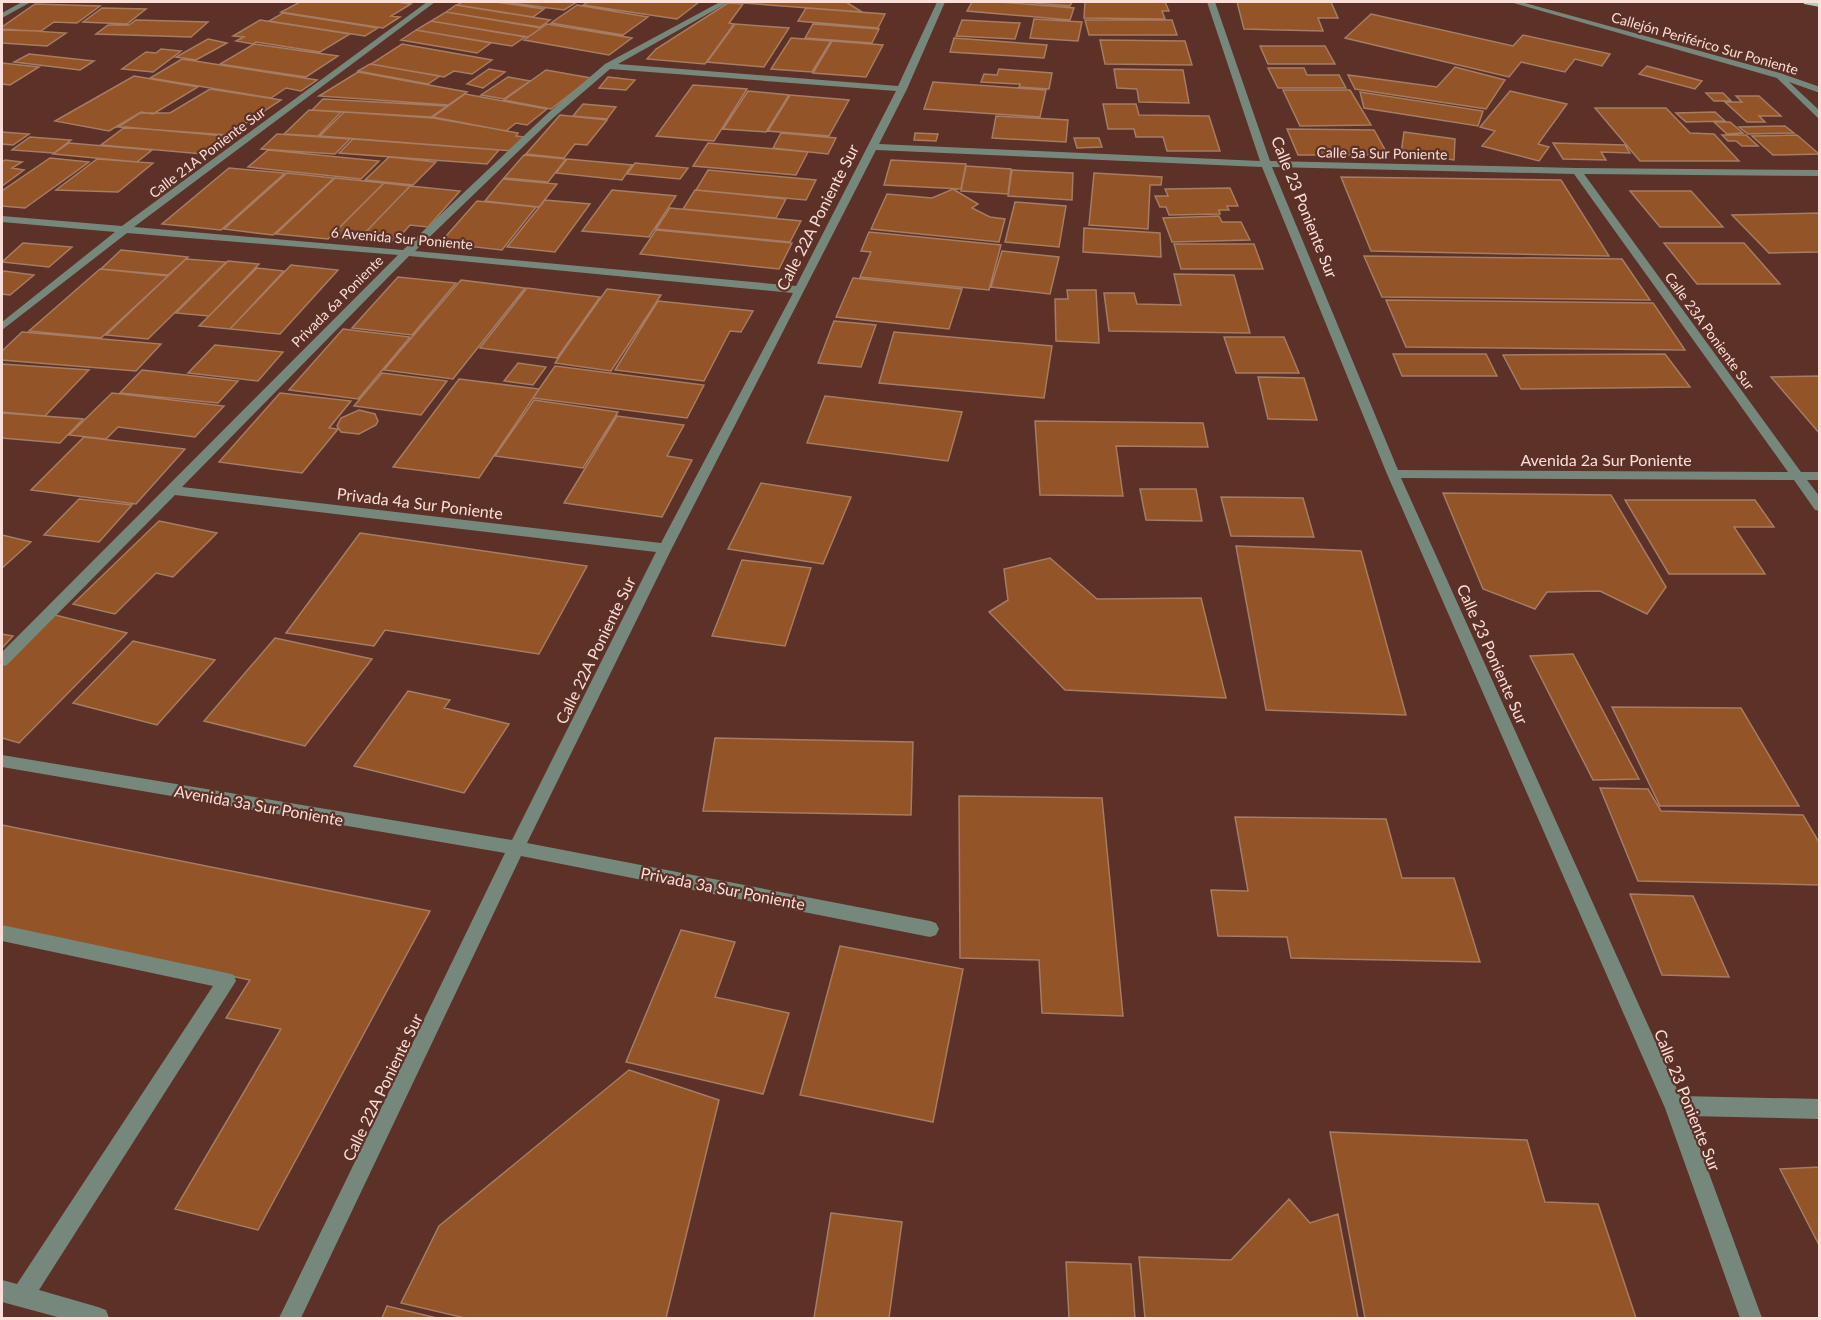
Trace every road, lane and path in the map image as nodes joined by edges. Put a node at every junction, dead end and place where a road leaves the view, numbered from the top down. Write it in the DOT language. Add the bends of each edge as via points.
graph roads {
  1 [pos="27,2"];
  2 [pos="431,2"];
  3 [pos="725,2"];
  4 [pos="941,2"];
  5 [pos="1211,2"];
  6 [pos="1514,2"];
  7 [pos="1807,2"];
  8 [pos="1820,5"];
  9 [pos="2,16"];
  10 [pos="608,66"];
  11 [pos="1777,75"];
  12 [pos="903,89"];
  13 [pos="1820,90"];
  14 [pos="1820,117"];
  15 [pos="873,147"];
  16 [pos="1266,164"];
  17 [pos="1577,171"];
  18 [pos="1820,173"];
  19 [pos="2,219"];
  20 [pos="125,229"];
  21 [pos="406,253"];
  22 [pos="800,290"];
  23 [pos="2,327"];
  24 [pos="1393,474"];
  25 [pos="1796,476"];
  26 [pos="1820,476"];
  27 [pos="171,490"];
  28 [pos="1820,507"];
  29 [pos="665,548"];
  30 [pos="2,661"];
  31 [pos="2,761"];
  32 [pos="517,848"];
  33 [pos="930,929"];
  34 [pos="2,933"];
  35 [pos="1674,1106"];
  36 [pos="1820,1109"];
  37 [pos="12,1294"];
  38 [pos="98,1318"];
  39 [pos="290,1318"];
  40 [pos="1751,1318"];
  1 -- 9 [label="street"];
  2 -- 20 [label="street, Calle 21A Poniente Sur"];
  3 -- 10 [label="street, Privada 6a Poniente"];
  4 -- 12 [label="street, Calle 22A Poniente Sur"];
  5 -- 16 [label="street, Calle 23 Poniente Sur"];
  6 -- 11 [label="street, Callejón Periférico Sur Poniente"];
  7 -- 8 [label="main road"];
  10 -- 12 [label="street"];
  10 -- 21 [label="street, Privada 6a Poniente"];
  11 -- 13 [label="street, Callejón Periférico Sur Poniente"];
  11 -- 14 [label="street"];
  12 -- 15 [label="street, Calle 22A Poniente Sur"];
  15 -- 16 [label="street, Calle 5a Sur Poniente"];
  15 -- 22 [label="street, Calle 22A Poniente Sur"];
  16 -- 17 [label="street, Calle 5a Sur Poniente"];
  16 -- 24 [label="street, Calle 23 Poniente Sur"];
  17 -- 18 [label="street, Calle 5a Sur Poniente"];
  17 -- 25 [label="street, Calle 23A Poniente Sur"];
  19 -- 20 [label="street, 6 Avenida Sur Poniente"];
  20 -- 21 [label="street, 6 Avenida Sur Poniente"];
  20 -- 23 [label="street, Calle 21A Poniente Sur"];
  21 -- 22 [label="street, 6 Avenida Sur Poniente"];
  21 -- 27 [label="street, Privada 6a Poniente"];
  22 -- 29 [label="street, Calle 22A Poniente Sur"];
  24 -- 25 [label="street, Avenida 2a Sur Poniente"];
  24 -- 35 [label="street, Calle 23 Poniente Sur"];
  25 -- 26 [label="street, Avenida 2a Sur Poniente"];
  25 -- 28 [label="street, Calle 23A Poniente Sur"];
  27 -- 29 [label="street, Privada 4a Sur Poniente"];
  27 -- 30 [label="street, Privada 6a Poniente"];
  29 -- 32 [label="street, Calle 22A Poniente Sur"];
  31 -- 32 [label="street, Avenida 3a Sur Poniente"];
  32 -- 33 [label="street, Privada 3a Sur Poniente"];
  32 -- 39 [label="street, Calle 22A Poniente Sur"];
  34 -- 37 [label="street" via="227,981"];
  35 -- 36 [label="street"];
  35 -- 40 [label="street, Calle 23 Poniente Sur"];
  37 -- 38 [label="street"];
}
